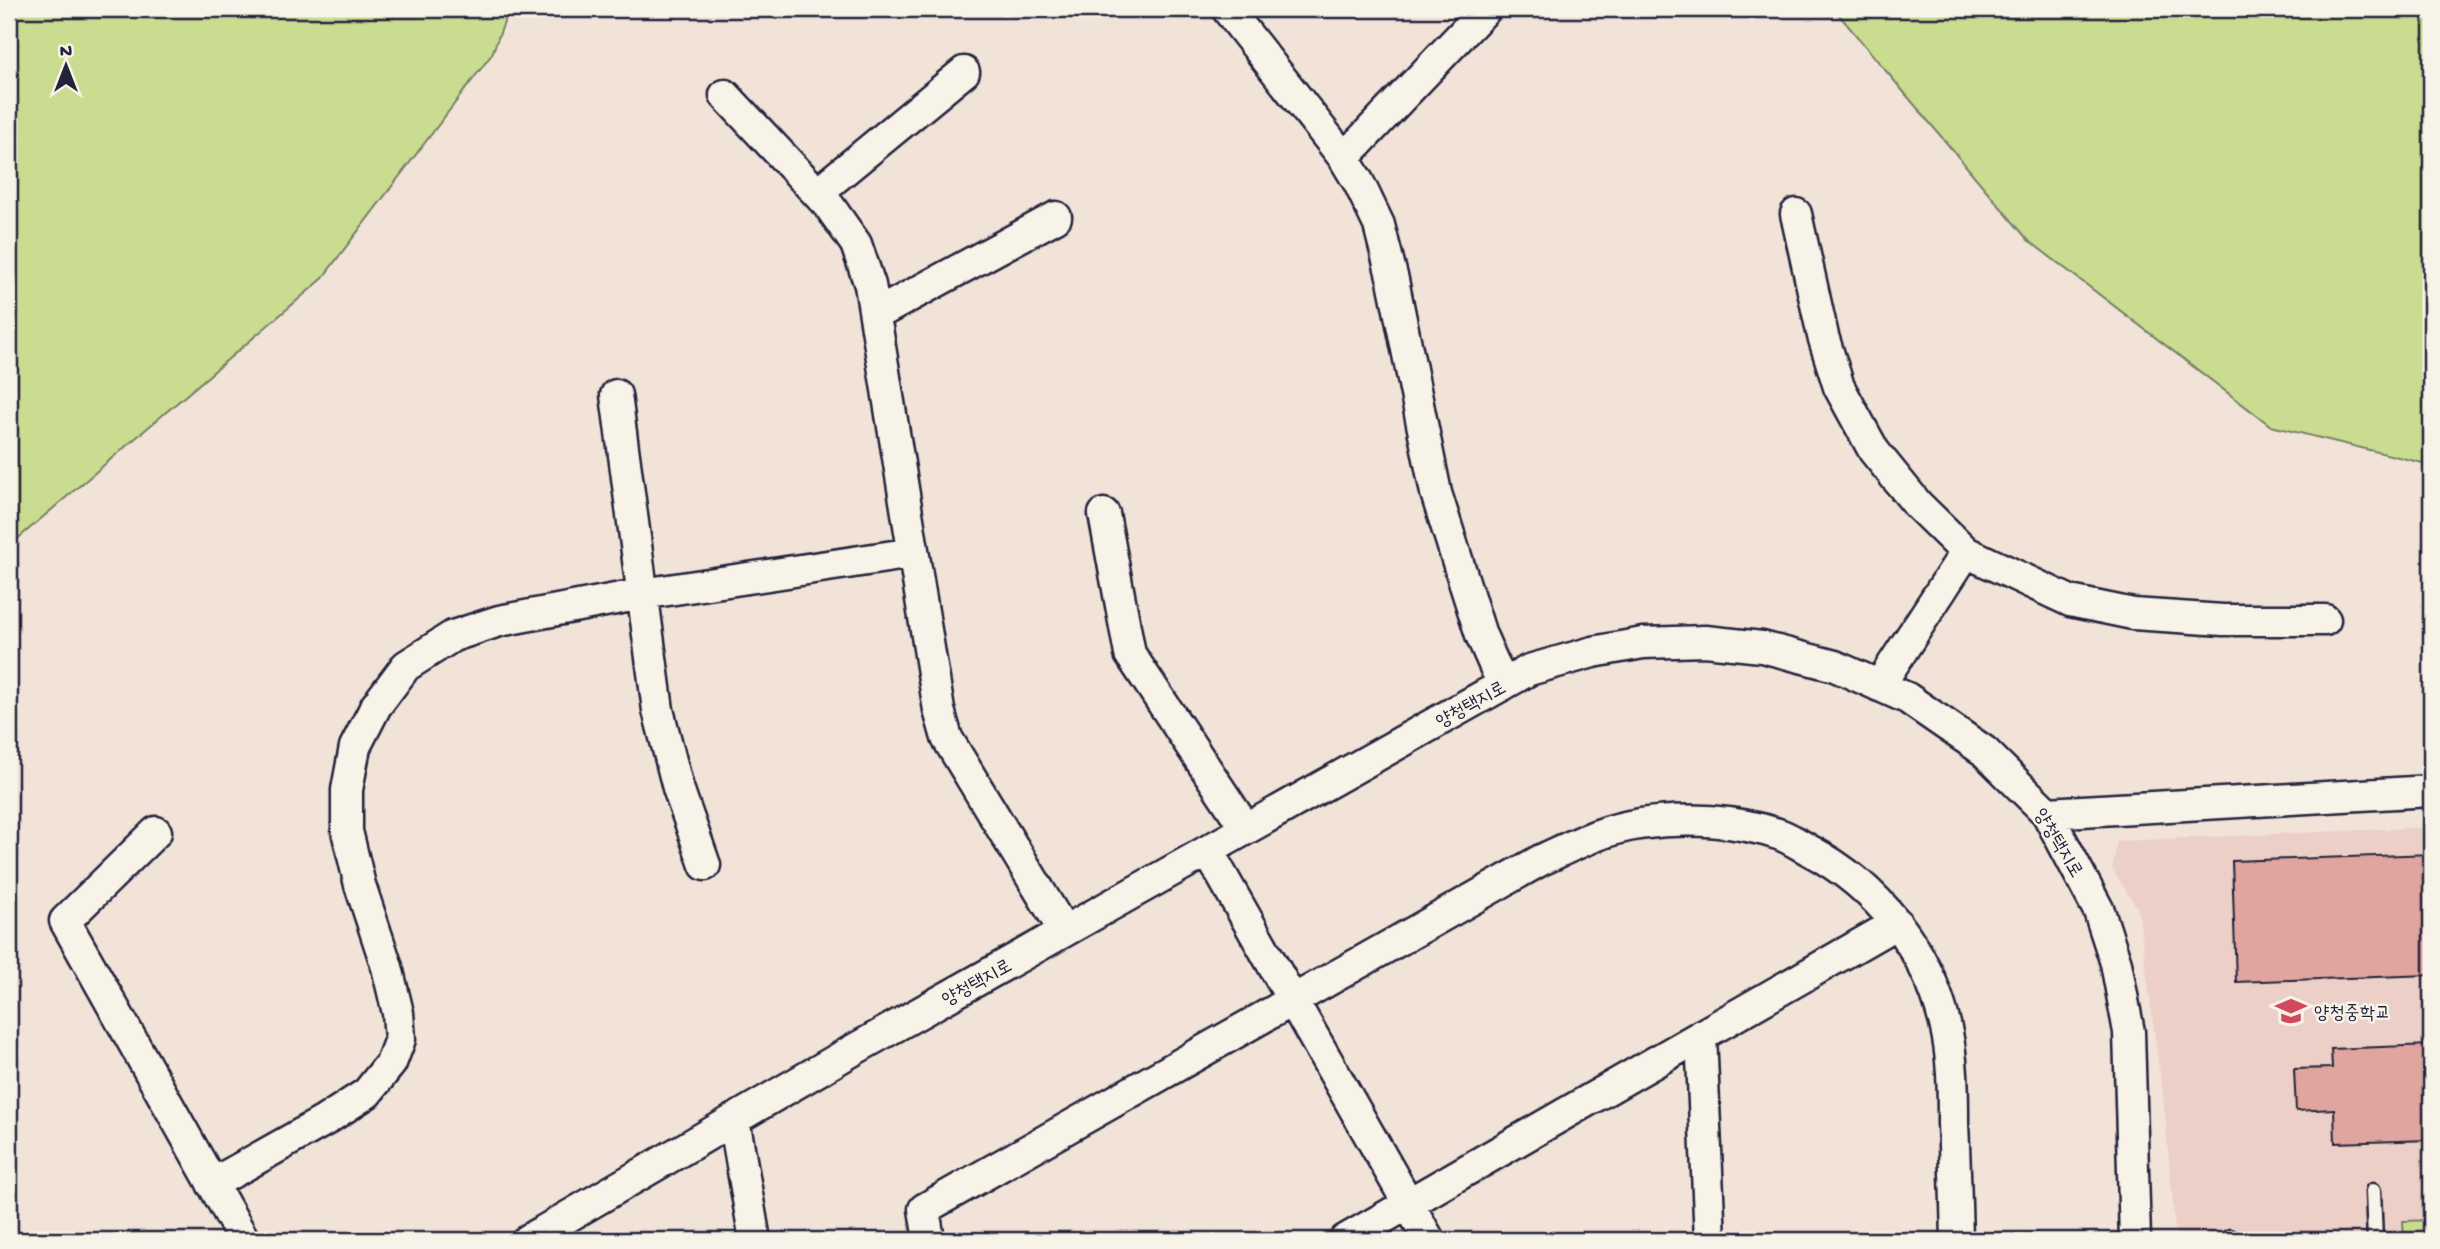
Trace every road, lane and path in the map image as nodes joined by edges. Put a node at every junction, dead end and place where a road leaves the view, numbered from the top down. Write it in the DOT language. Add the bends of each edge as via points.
graph roads {
  1 [pos="1227,9"];
  2 [pos="1486,9"];
  3 [pos="964,72"];
  4 [pos="725,95"];
  5 [pos="1344,158"];
  6 [pos="817,193"];
  7 [pos="1796,214"];
  8 [pos="1056,217"];
  9 [pos="875,315"];
  10 [pos="616,395"];
  11 [pos="1104,514"];
  12 [pos="1966,552"];
  13 [pos="913,553"];
  14 [pos="642,594"];
  15 [pos="2325,620"];
  16 [pos="1503,685"];
  17 [pos="1879,686"];
  18 [pos="2431,790"];
  19 [pos="2047,813"];
  20 [pos="1246,829"];
  21 [pos="156,832"];
  22 [pos="1209,850"];
  23 [pos="705,865"];
  24 [pos="1897,923"];
  25 [pos="1064,931"];
  26 [pos="1293,1000"];
  27 [pos="1701,1035"];
  28 [pos="734,1119"];
  29 [pos="212,1184"];
  30 [pos="2373,1191"];
  31 [pos="1408,1204"];
  32 [pos="244,1240"];
  33 [pos="528,1240"];
  34 [pos="755,1240"];
  35 [pos="929,1240"];
  36 [pos="1345,1240"];
  37 [pos="1429,1240"];
  38 [pos="1710,1240"];
  39 [pos="1957,1240"];
  40 [pos="2135,1240"];
  41 [pos="2375,1240"];
  1 -- 5 [label="street"];
  2 -- 5 [label="street"];
  3 -- 6 [label="street"];
  4 -- 6 [label="street"];
  5 -- 16 [label="street" via="1379,225 1436,493 1481,635"];
  6 -- 9 [label="street" via="856,244"];
  7 -- 12 [label="street" via="1839,387 1874,451 1918,505"];
  8 -- 9 [label="street"];
  9 -- 13 [label="street"];
  10 -- 14 [label="street"];
  11 -- 20 [label="street" via="1129,654"];
  12 -- 15 [label="street" via="2070,601 2133,614"];
  12 -- 17 [label="street"];
  13 -- 14 [label="street"];
  13 -- 25 [label="street" via="947,737"];
  14 -- 23 [label="street" via="658,710"];
  14 -- 29 [label="street" via="499,621 453,636 406,666 376,706 355,747 347,790 347,831 387,967 400,1039 391,1063 367,1093"];
  16 -- 17 [label="street, 양청택지로" via="1529,670 1593,652 1643,643 1705,641 1762,647 1835,666"];
  16 -- 20 [label="street, 양청택지로"];
  17 -- 19 [label="street, 양청택지로" via="1907,698 1984,751"];
  18 -- 19 [label="street"];
  19 -- 40 [label="street, 양청택지로" via="2099,911 2116,963 2129,1032"];
  20 -- 22 [label="street, 양청택지로"];
  21 -- 29 [label="street" via="65,921"];
  22 -- 25 [label="street, 양청택지로"];
  22 -- 26 [label="street"];
  24 -- 26 [label="street" via="1865,887 1828,860 1782,836 1733,824 1685,820 1638,824 1596,834 1541,860"];
  24 -- 27 [label="street"];
  24 -- 39 [label="street" via="1933,985 1945,1025 1952,1077"];
  25 -- 28 [label="street, 양청택지로"];
  26 -- 31 [label="street"];
  26 -- 35 [label="street" via="924,1209"];
  27 -- 31 [label="street"];
  27 -- 38 [label="street"];
  28 -- 33 [label="street, 양청택지로"];
  28 -- 34 [label="street"];
  29 -- 32 [label="street"];
  30 -- 41 [label="lane"];
  31 -- 36 [label="street"];
  31 -- 37 [label="street"];
}
